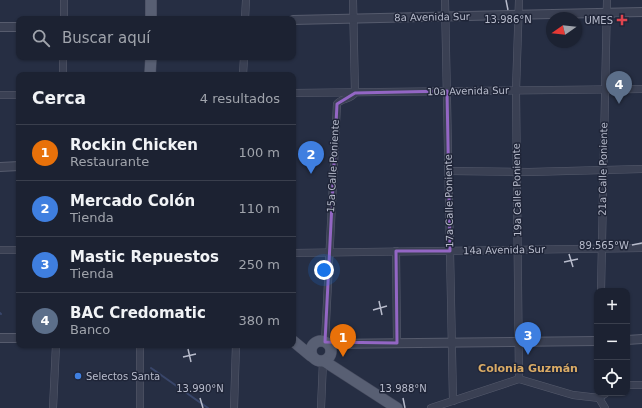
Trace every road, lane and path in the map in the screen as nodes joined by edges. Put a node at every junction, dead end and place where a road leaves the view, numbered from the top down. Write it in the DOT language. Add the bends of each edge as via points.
graph roads {
  1 [pos="64,0"];
  2 [pos="151,0"];
  3 [pos="246,0"];
  4 [pos="353,0"];
  5 [pos="445,0"];
  6 [pos="519,0"];
  7 [pos="607,0"];
  8 [pos="642,12"];
  9 [pos="606,13"];
  10 [pos="519,15"];
  11 [pos="64,16"];
  12 [pos="151,16"];
  13 [pos="245,16"];
  14 [pos="445,17"];
  15 [pos="353,19"];
  16 [pos="296,20"];
  17 [pos="0,27"];
  18 [pos="16,27"];
  19 [pos="63,60"];
  20 [pos="150,60"];
  21 [pos="244,60"];
  22 [pos="63,72"];
  23 [pos="150,72"];
  24 [pos="243,72"];
  25 [pos="605,89"];
  26 [pos="642,89"];
  27 [pos="516,90"];
  28 [pos="447,91"];
  29 [pos="296,93"];
  30 [pos="355,93"];
  31 [pos="0,95"];
  32 [pos="16,95"];
  33 [pos="16,166"];
  34 [pos="0,167"];
  35 [pos="642,169"];
  36 [pos="603,170"];
  37 [pos="449,171"];
  38 [pos="517,172"];
  39 [pos="602,248"];
  40 [pos="642,248"];
  41 [pos="0,250"];
  42 [pos="16,250"];
  43 [pos="518,250"];
  44 [pos="396,251"];
  45 [pos="450,251"];
  46 [pos="296,252"];
  47 [pos="329,252"];
  48 [pos="601,288"];
  49 [pos="0,338"];
  50 [pos="16,338"];
  51 [pos="642,339"];
  52 [pos="594,340"];
  53 [pos="630,340"];
  54 [pos="296,342"];
  55 [pos="451,342"];
  56 [pos="519,342"];
  57 [pos="396,343"];
  58 [pos="296,344"];
  59 [pos="56,348"];
  60 [pos="140,348"];
  61 [pos="236,348"];
  62 [pos="326,350"];
  63 [pos="519,379"];
  64 [pos="630,385"];
  65 [pos="642,385"];
  66 [pos="594,395"];
  67 [pos="599,396"];
  68 [pos="453,401"];
  69 [pos="53,408"];
  70 [pos="140,408"];
  71 [pos="234,408"];
  72 [pos="321,408"];
  73 [pos="397,408"];
  74 [pos="431,408"];
  75 [pos="604,408"];
  1 -- 11 [label="street"];
  2 -- 12 [label="main road"];
  3 -- 13 [label="street"];
  4 -- 15 [label="street"];
  5 -- 14 [label="street, 17a Calle Poniente"];
  6 -- 10 [label="street, 19a Calle Poniente"];
  7 -- 9 [label="street, 21a Calle Poniente"];
  8 -- 9 [label="street, 8a Avenida Sur"];
  9 -- 10 [label="street, 8a Avenida Sur"];
  9 -- 25 [label="street, 21a Calle Poniente"];
  10 -- 14 [label="street, 8a Avenida Sur"];
  10 -- 27 [label="street, 19a Calle Poniente"];
  14 -- 15 [label="street, 8a Avenida Sur"];
  14 -- 28 [label="street, 17a Calle Poniente"];
  15 -- 16 [label="street, 8a Avenida Sur"];
  15 -- 30 [label="street"];
  17 -- 18 [label="street"];
  19 -- 22 [label="street"];
  20 -- 23 [label="main road"];
  21 -- 24 [label="street"];
  25 -- 26 [label="street, 10a Avenida Sur"];
  25 -- 27 [label="street, 10a Avenida Sur"];
  25 -- 36 [label="street, 21a Calle Poniente"];
  27 -- 28 [label="street, 10a Avenida Sur"];
  27 -- 38 [label="street, 19a Calle Poniente"];
  28 -- 30 [label="street, 10a Avenida Sur"];
  28 -- 37 [label="street, 17a Calle Poniente"];
  29 -- 30 [label="street, 10a Avenida Sur"];
  30 -- 47 [label="street, 15a Calle Poniente" via="337,104"];
  31 -- 32 [label="street"];
  33 -- 34 [label="street"];
  35 -- 36 [label="street"];
  36 -- 38 [label="street"];
  36 -- 39 [label="street, 21a Calle Poniente"];
  37 -- 38 [label="street"];
  37 -- 45 [label="street, 17a Calle Poniente"];
  38 -- 43 [label="street, 19a Calle Poniente"];
  39 -- 40 [label="street, 14a Avenida Sur"];
  39 -- 43 [label="street, 14a Avenida Sur"];
  39 -- 48 [label="street, 21a Calle Poniente"];
  41 -- 42 [label="street"];
  43 -- 45 [label="street, 14a Avenida Sur"];
  43 -- 56 [label="street, 19a Calle Poniente"];
  44 -- 45 [label="street, 14a Avenida Sur"];
  44 -- 47 [label="street, 14a Avenida Sur"];
  44 -- 57 [label="street"];
  45 -- 55 [label="street, 17a Calle Poniente"];
  46 -- 47 [label="street, 14a Avenida Sur"];
  47 -- 62 [label="street, 15a Calle Poniente"];
  49 -- 50 [label="street"];
  51 -- 53 [label="street"];
  52 -- 56 [label="street"];
  54 -- 62 [label="main road"];
  55 -- 56 [label="street"];
  55 -- 57 [label="street"];
  55 -- 68 [label="street, 17a Calle Poniente"];
  56 -- 63 [label="street, 19a Calle Poniente"];
  57 -- 62 [label="street"];
  58 -- 62 [label="main road" via="311,356 311,350"];
  59 -- 69 [label="street"];
  60 -- 70 [label="street"];
  61 -- 71 [label="street"];
  62 -- 72 [label="street, 15a Calle Poniente"];
  62 -- 73 [label="main road" via="337,369"];
  63 -- 66 [label="street" via="573,396"];
  63 -- 68 [label="street"];
  64 -- 65 [label="street"];
  67 -- 75 [label="street"];
  68 -- 74 [label="street"];
}
